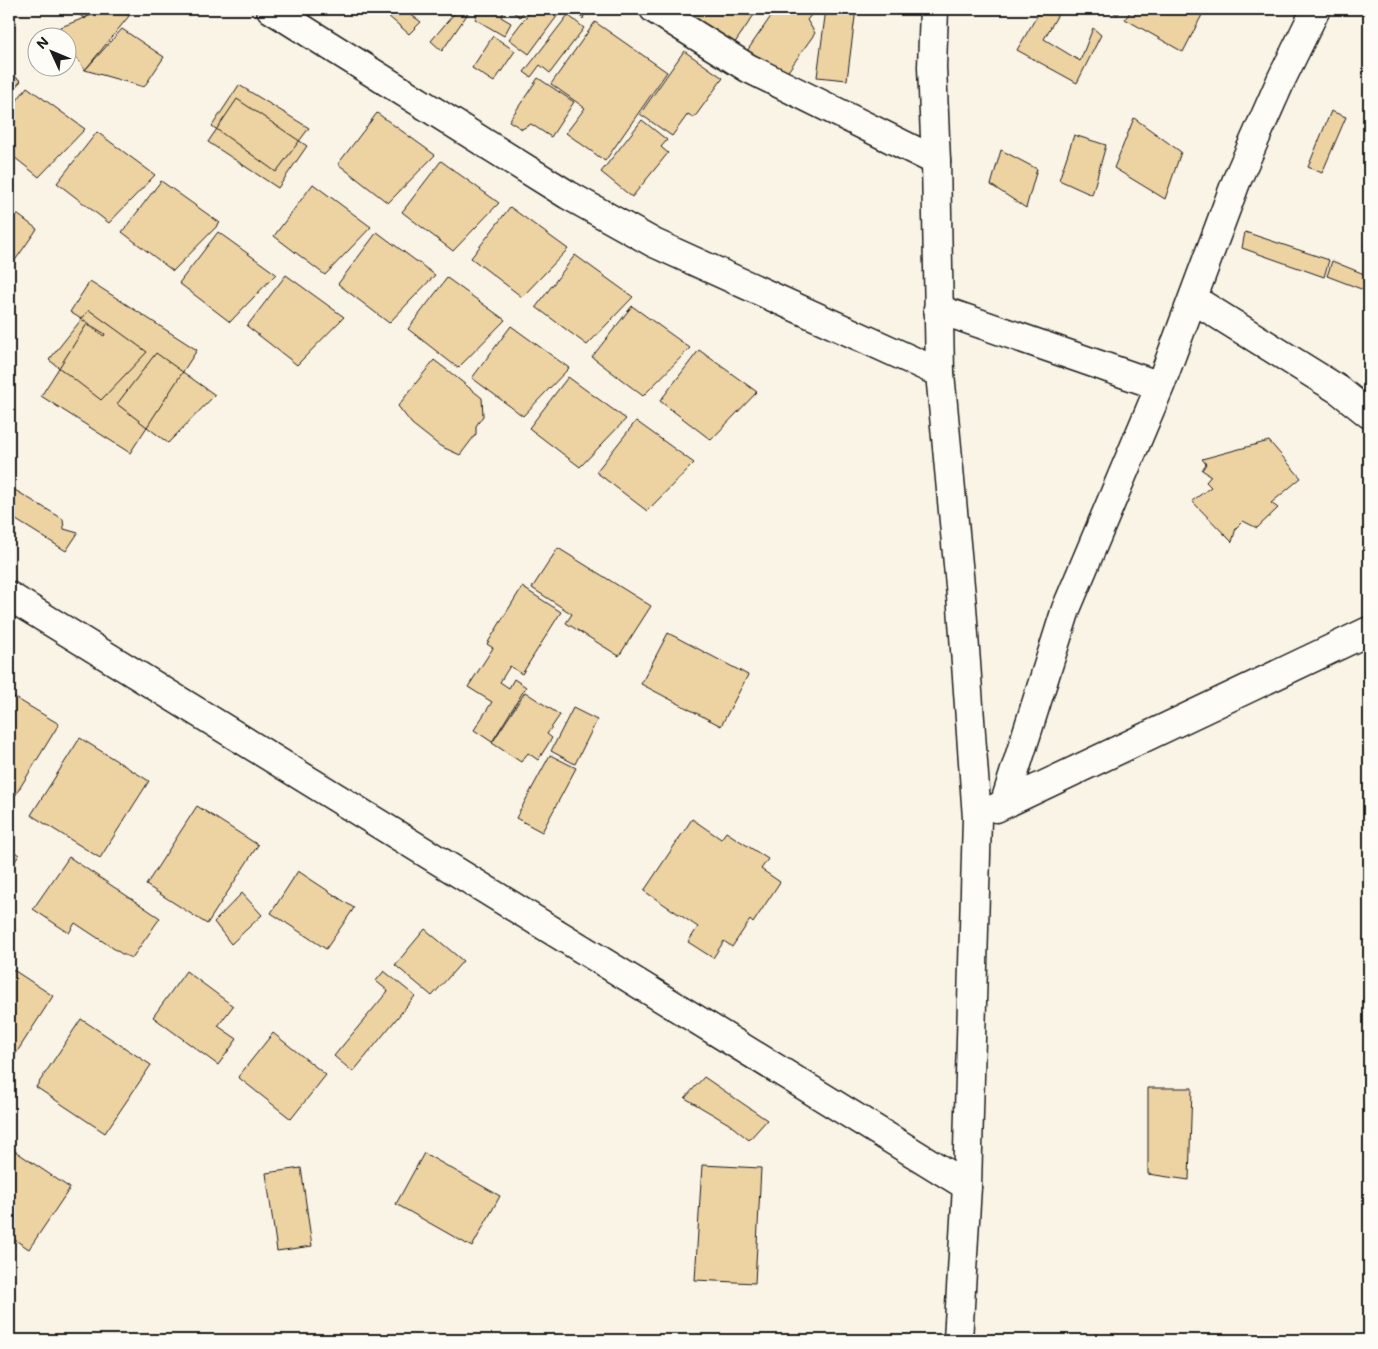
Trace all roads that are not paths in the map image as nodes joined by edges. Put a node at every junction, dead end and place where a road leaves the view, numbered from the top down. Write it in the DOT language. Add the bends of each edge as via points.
graph roads {
  1 [pos="271,9"];
  2 [pos="934,9"];
  3 [pos="1316,9"];
  4 [pos="660,10"];
  5 [pos="936,162"];
  6 [pos="1193,298"];
  7 [pos="938,308"];
  8 [pos="940,373"];
  9 [pos="1160,386"];
  10 [pos="1369,414"];
  11 [pos="9,596"];
  12 [pos="1369,632"];
  13 [pos="1005,802"];
  14 [pos="977,818"];
  15 [pos="967,1186"];
  16 [pos="958,1340"];
  1 -- 8 [label="street" via="568,196 654,243"];
  2 -- 5 [label="street" via="932,67"];
  3 -- 6 [label="street" via="1236,182"];
  4 -- 5 [label="street" via="748,68"];
  5 -- 7 [label="street"];
  6 -- 9 [label="street"];
  6 -- 10 [label="street" via="1339,390"];
  7 -- 8 [label="street"];
  7 -- 9 [label="street"];
  8 -- 14 [label="street" via="962,606"];
  9 -- 13 [label="street" via="1066,609"];
  11 -- 15 [label="street"];
  12 -- 13 [label="street"];
  13 -- 14 [label="street"];
  14 -- 15 [label="street"];
  15 -- 16 [label="street"];
}
